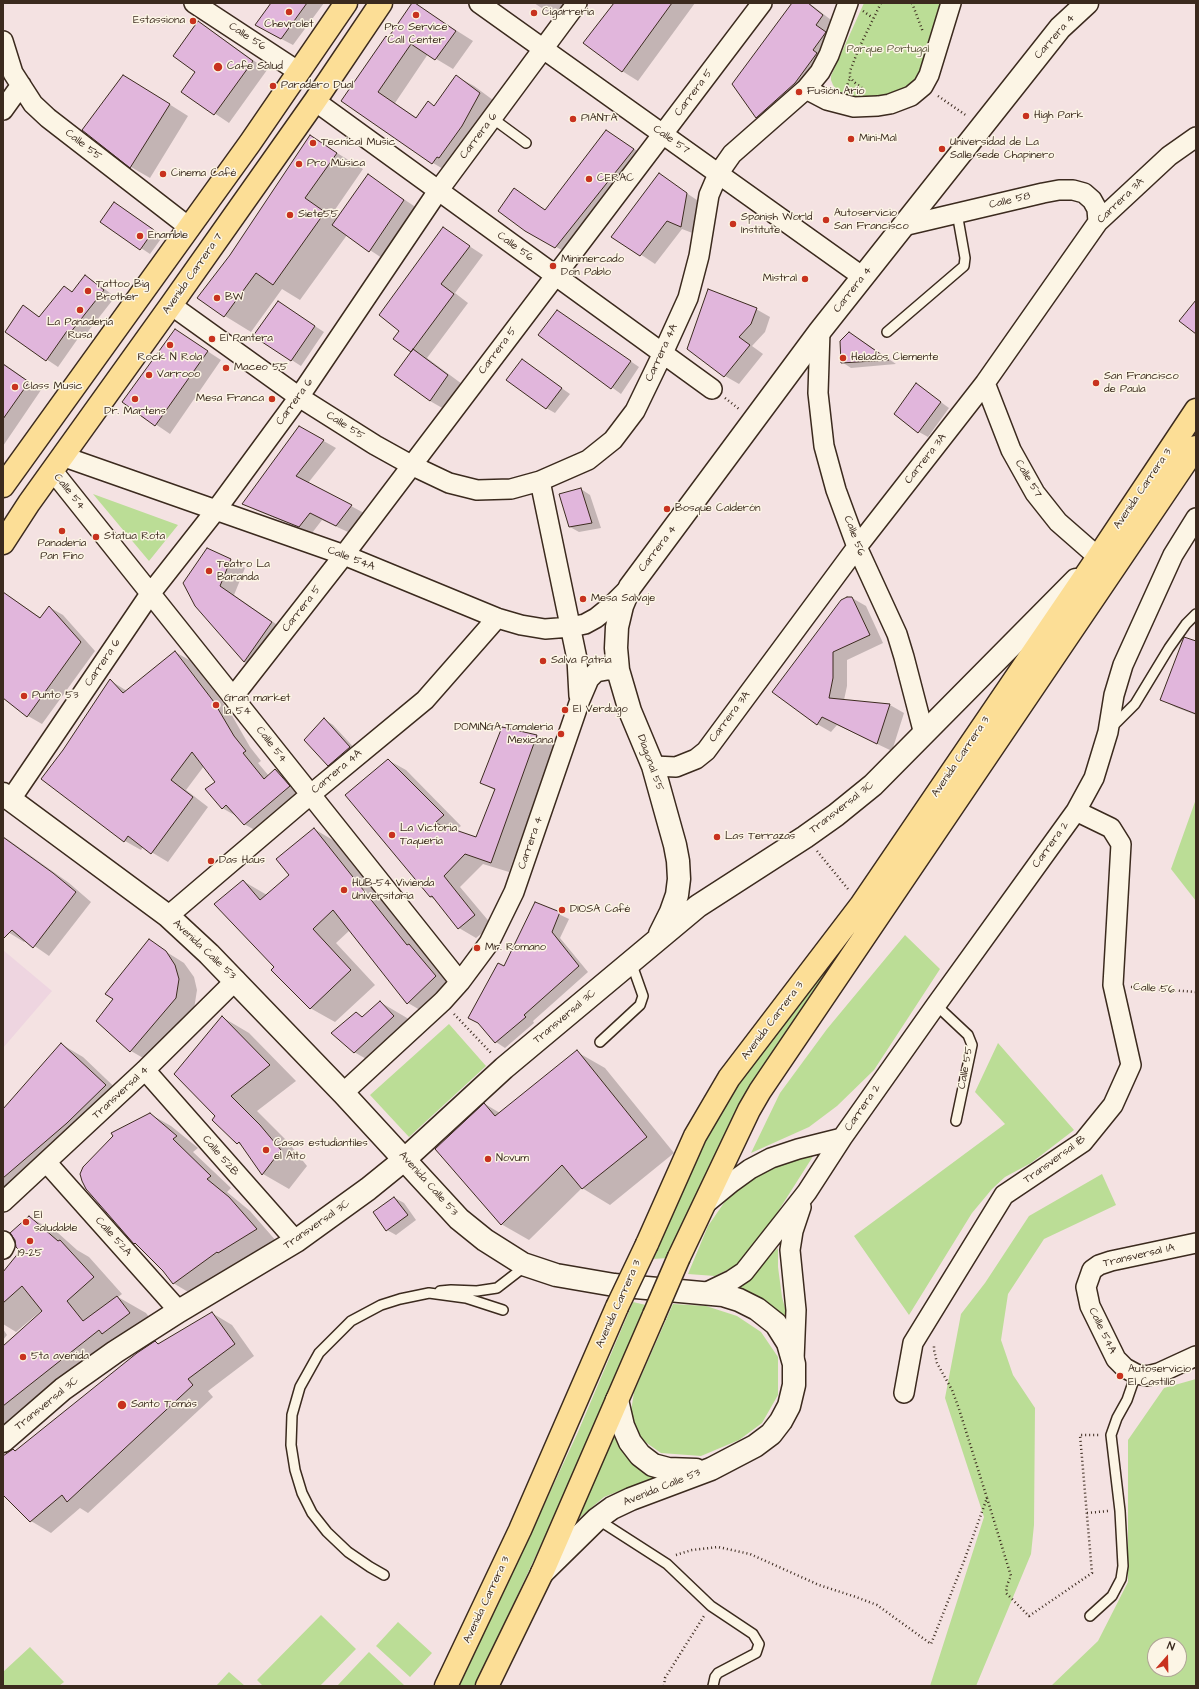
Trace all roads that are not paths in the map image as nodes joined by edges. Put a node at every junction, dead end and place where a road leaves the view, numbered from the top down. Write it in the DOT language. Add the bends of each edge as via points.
graph roads {
  1 [pos="194,3"];
  2 [pos="346,3"];
  3 [pos="381,3"];
  4 [pos="479,3"];
  5 [pos="577,3"];
  6 [pos="762,3"];
  7 [pos="848,3"];
  8 [pos="951,3"];
  9 [pos="1087,3"];
  10 [pos="3,41"];
  11 [pos="543,49"];
  12 [pos="299,72"];
  13 [pos="21,85"];
  14 [pos="806,89"];
  15 [pos="315,101"];
  16 [pos="3,110"];
  17 [pos="492,118"];
  18 [pos="662,134"];
  19 [pos="1196,137"];
  20 [pos="526,144"];
  21 [pos="718,174"];
  22 [pos="438,191"];
  23 [pos="957,213"];
  24 [pos="1098,222"];
  25 [pos="903,226"];
  26 [pos="190,228"];
  27 [pos="555,276"];
  28 [pos="863,277"];
  29 [pos="171,305"];
  30 [pos="820,331"];
  31 [pos="887,332"];
  32 [pos="663,353"];
  33 [pos="985,383"];
  34 [pos="712,388"];
  35 [pos="299,397"];
  36 [pos="1196,410"];
  37 [pos="1196,447"];
  38 [pos="57,463"];
  39 [pos="411,465"];
  40 [pos="540,481"];
  41 [pos="3,486"];
  42 [pos="216,510"];
  43 [pos="1196,518"];
  44 [pos="3,543"];
  45 [pos="857,547"];
  46 [pos="344,555"];
  47 [pos="1098,557"];
  48 [pos="630,587"];
  49 [pos="150,594"];
  50 [pos="1196,614"];
  51 [pos="497,618"];
  52 [pos="571,627"];
  53 [pos="618,670"];
  54 [pos="233,697"];
  55 [pos="580,700"];
  56 [pos="1108,732"];
  57 [pos="924,734"];
  58 [pos="653,766"];
  59 [pos="310,795"];
  60 [pos="7,797"];
  61 [pos="1076,811"];
  62 [pos="168,916"];
  63 [pos="658,939"];
  64 [pos="631,962"];
  65 [pos="236,980"];
  66 [pos="460,982"];
  67 [pos="936,1006"];
  68 [pos="600,1042"];
  69 [pos="145,1070"];
  70 [pos="343,1093"];
  71 [pos="956,1121"];
  72 [pos="842,1138"];
  73 [pos="405,1159"];
  74 [pos="46,1163"];
  75 [pos="806,1192"];
  76 [pos="3,1202"];
  77 [pos="702,1208"];
  78 [pos="3,1241"];
  79 [pos="296,1241"];
  80 [pos="1196,1243"];
  81 [pos="3,1249"];
  82 [pos="523,1264"];
  83 [pos="1089,1278"];
  84 [pos="429,1293"];
  85 [pos="705,1293"];
  86 [pos="503,1310"];
  87 [pos="179,1311"];
  88 [pos="1196,1356"];
  89 [pos="794,1364"];
  90 [pos="1136,1374"];
  91 [pos="904,1393"];
  92 [pos="617,1400"];
  93 [pos="3,1441"];
  94 [pos="711,1469"];
  95 [pos="596,1519"];
  96 [pos="542,1572"];
  97 [pos="384,1575"];
  98 [pos="1090,1616"];
  99 [pos="446,1686"];
  100 [pos="487,1686"];
  101 [pos="714,1686"];
  1 -- 12 [label="street, Calle 56"];
  2 -- 12 [label="main road"];
  3 -- 15 [label="main road, Avenida Carrera 7"];
  4 -- 11 [label="street, Calle 57"];
  5 -- 11 [label="street, Carrera 6"];
  6 -- 18 [label="street, Carrera 5"];
  7 -- 14 [label="street, Carrera 4A" via="829,55 820,72"];
  8 -- 14 [label="street" via="929,75 923,86 911,96 884,105 866,107 840,104"];
  9 -- 25 [label="street, Carrera 4" via="1060,28"];
  10 -- 13 [label="street, Calle 55" via="13,73"];
  11 -- 17 [label="street, Carrera 6"];
  11 -- 18 [label="street, Calle 57"];
  12 -- 26 [label="main road"];
  13 -- 16 [label="street"];
  13 -- 26 [label="street, Calle 55" via="33,104 48,118"];
  14 -- 21 [label="street, Carrera 4A" via="732,154"];
  15 -- 22 [label="street, Calle 56"];
  15 -- 29 [label="main road, Avenida Carrera 7"];
  17 -- 20 [label="lane"];
  17 -- 22 [label="street, Carrera 6"];
  18 -- 21 [label="street, Calle 57"];
  18 -- 27 [label="street, Carrera 5"];
  19 -- 24 [label="street, Carrera 3A" via="1169,156"];
  21 -- 28 [label="street, Calle 57"];
  21 -- 32 [label="street, Carrera 4A" via="709,195 699,256 688,298"];
  22 -- 27 [label="street, Calle 56"];
  22 -- 35 [label="street, Carrera 6"];
  23 -- 24 [label="street, Calle 58" via="1043,193 1073,190 1084,193 1092,200 1097,209"];
  23 -- 25 [label="street, Calle 58"];
  23 -- 31 [label="lane" via="965,258 964,266"];
  24 -- 33 [label="street, Carrera 3A"];
  25 -- 28 [label="street, Carrera 4"];
  26 -- 41 [label="main road"];
  27 -- 32 [label="street, Calle 56"];
  27 -- 39 [label="street, Carrera 5"];
  28 -- 30 [label="street, Carrera 4"];
  29 -- 35 [label="street, Calle 55"];
  29 -- 38 [label="main road, Avenida Carrera 7"];
  30 -- 45 [label="street, Calle 56" via="818,393 824,446 836,490"];
  30 -- 48 [label="street, Carrera 4"];
  32 -- 34 [label="street, Calle 56"];
  32 -- 40 [label="street, Carrera 4A" via="635,411 613,440 588,460"];
  33 -- 45 [label="street, Carrera 3A"];
  33 -- 47 [label="street, Calle 57" via="1011,450 1035,493 1058,522"];
  35 -- 39 [label="street, Calle 55"];
  35 -- 42 [label="street, Carrera 6"];
  36 -- 47 [label="main road, Avenida Carrera 3"];
  37 -- 77 [label="main road, Avenida Carrera 3" via="760,1091"];
  38 -- 42 [label="street, Calle 54A"];
  38 -- 44 [label="main road, Avenida Carrera 7"];
  38 -- 49 [label="street, Calle 54"];
  39 -- 40 [label="street, Calle 55" via="449,483 477,490 511,489"];
  39 -- 46 [label="street, Carrera 5"];
  40 -- 52 [label="street"];
  42 -- 46 [label="street, Calle 54A"];
  42 -- 49 [label="street, Carrera 6"];
  43 -- 56 [label="street, Carrera 2" via="1174,555 1124,664 1114,695"];
  45 -- 57 [label="street, Calle 56" via="897,634"];
  45 -- 58 [label="street, Carrera 3A" via="706,751 696,759 676,767"];
  46 -- 51 [label="street, Calle 54A"];
  46 -- 54 [label="street, Carrera 5"];
  47 -- 57 [label="street, Transversal 3C"];
  47 -- 99 [label="main road, Avenida Carrera 3, bridge" via="861,905 729,1078 695,1136 520,1530"];
  48 -- 52 [label="street, Calle 54A" via="596,618"];
  48 -- 53 [label="street, Diagonal 55" via="617,627"];
  49 -- 54 [label="street, Calle 54"];
  49 -- 60 [label="street, Carrera 6"];
  50 -- 56 [label="lane" via="1169,648 1134,704"];
  51 -- 52 [label="street, Calle 54A" via="545,629"];
  51 -- 59 [label="street, Carrera 4A" via="425,700"];
  52 -- 55 [label="street" via="577,658"];
  53 -- 55 [label="street, Carrera 4" via="596,672 589,679"];
  53 -- 58 [label="street, Diagonal 55" via="630,711"];
  54 -- 59 [label="street, Calle 54"];
  55 -- 66 [label="street, Carrera 4" via="514,892 489,943"];
  56 -- 61 [label="street, Carrera 2" via="1094,778"];
  57 -- 63 [label="street, Transversal 3C" via="873,785 836,815 698,906"];
  58 -- 63 [label="street, Diagonal 55" via="676,845 679,879 672,912"];
  59 -- 62 [label="street, Carrera 4A"];
  59 -- 66 [label="street, Calle 54"];
  60 -- 62 [label="street, Avenida Calle 53"];
  61 -- 67 [label="street, Carrera 2"];
  61 -- 91 [label="street, Transversal 1B" via="1111,828 1121,844 1113,986 1131,1065 1113,1105 1083,1142 1004,1195 913,1343"];
  62 -- 65 [label="street, Avenida Calle 53"];
  63 -- 64 [label="street, Transversal 3C"];
  64 -- 68 [label="lane" via="643,996 640,1005"];
  64 -- 73 [label="street, Transversal 3C" via="504,1068"];
  65 -- 69 [label="street, Transversal 4"];
  65 -- 70 [label="street, Avenida Calle 53"];
  66 -- 70 [label="street, Carrera 4" via="443,1001"];
  67 -- 71 [label="lane, Calle 55" via="968,1035 972,1045"];
  67 -- 72 [label="street, Carrera 2"];
  69 -- 74 [label="street, Transversal 4"];
  69 -- 79 [label="street, Calle 52B"];
  70 -- 73 [label="street, Avenida Calle 53"];
  72 -- 75 [label="street, Carrera 2"];
  72 -- 77 [label="street, Carrera 2" via="770,1158 732,1182"];
  73 -- 79 [label="street, Transversal 3C"];
  73 -- 82 [label="street, Avenida Calle 53" via="459,1219 485,1240"];
  74 -- 76 [label="street, Transversal 4"];
  74 -- 87 [label="street, Calle 52A"];
  75 -- 85 [label="street, Carrera 2" via="744,1272"];
  75 -- 89 [label="street, Carrera 2" via="793,1231 790,1250 796,1310"];
  77 -- 92 [label="main road, Avenida Carrera 3, bridge"];
  78 -- 81 [label="street"];
  79 -- 87 [label="street, Transversal 3C"];
  80 -- 83 [label="street, Transversal 1A" via="1111,1261 1092,1270"];
  82 -- 84 [label="lane" via="519,1271 497,1288"];
  82 -- 85 [label="street, Avenida Calle 53" via="556,1275 590,1281"];
  83 -- 90 [label="street, Calle 54A" via="1086,1288 1090,1306 1116,1359 1124,1368"];
  84 -- 86 [label="lane" via="466,1298"];
  84 -- 97 [label="lane" via="381,1305 351,1321 318,1353 300,1387 292,1416 291,1445 295,1470 312,1513 348,1552"];
  85 -- 89 [label="street, Avenida Calle 53" via="739,1300 767,1316 776,1324 788,1343"];
  87 -- 93 [label="street, Transversal 3C" via="63,1389"];
  88 -- 90 [label="street" via="1159,1373 1147,1376"];
  89 -- 94 [label="street, Avenida Calle 53" via="794,1385 789,1406 771,1434 756,1446"];
  90 -- 98 [label="lane" via="1111,1434 1120,1511 1121,1579 1112,1596"];
  92 -- 94 [label="street, Avenida Calle 53" via="623,1426 630,1442 640,1455 653,1464 668,1469"];
  92 -- 96 [label="main road, Avenida Carrera 3"];
  94 -- 95 [label="street, Avenida Calle 53" via="631,1499"];
  95 -- 96 [label="street, Avenida Calle 53"];
  95 -- 101 [label="lane" via="667,1564 711,1606 754,1634 759,1644 756,1653 718,1673"];
  96 -- 100 [label="main road, Avenida Carrera 3"];
}
